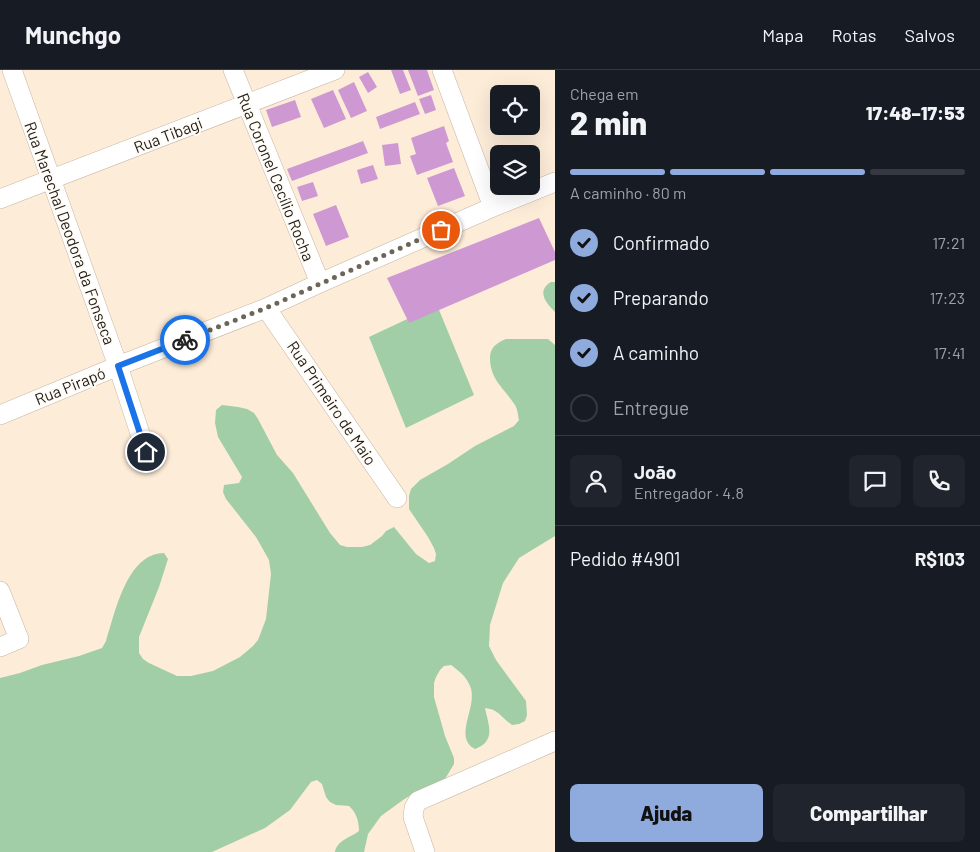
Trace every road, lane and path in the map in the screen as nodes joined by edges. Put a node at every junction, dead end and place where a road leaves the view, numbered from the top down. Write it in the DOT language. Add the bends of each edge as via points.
graph roads {
  1 [pos="12,70"];
  2 [pos="233,70"];
  3 [pos="335,70"];
  4 [pos="442,70"];
  5 [pos="246,104"];
  6 [pos="51,180"];
  7 [pos="555,182"];
  8 [pos="0,199"];
  9 [pos="493,207"];
  10 [pos="320,283"];
  11 [pos="266,308"];
  12 [pos="118,366"];
  13 [pos="0,415"];
  14 [pos="146,452"];
  15 [pos="397,498"];
  16 [pos="0,591"];
  17 [pos="0,647"];
  18 [pos="555,741"];
  19 [pos="425,852"];
  1 -- 6 [label="street, Rua Marechal Deodora da Fonseca"];
  2 -- 5 [label="street, Rua Coronel Cecílio Rocha"];
  3 -- 5 [label="street, Rua Tibagi"];
  4 -- 9 [label="street"];
  5 -- 6 [label="street, Rua Tibagi"];
  5 -- 10 [label="street, Rua Coronel Cecílio Rocha"];
  6 -- 8 [label="street, Rua Tibagi"];
  6 -- 12 [label="street, Rua Marechal Deodora da Fonseca"];
  7 -- 9 [label="street, Rua Pirapó"];
  9 -- 10 [label="street, Rua Pirapó"];
  10 -- 11 [label="street, Rua Pirapó"];
  11 -- 12 [label="street, Rua Pirapó"];
  11 -- 15 [label="street, Rua Primeiro de Maio"];
  12 -- 13 [label="street, Rua Pirapó"];
  12 -- 14 [label="street, Rua Marechal Deodora da Fonseca"];
  16 -- 17 [label="street" via="19,639"];
  18 -- 19 [label="street" via="418,801 413,817"];
}
